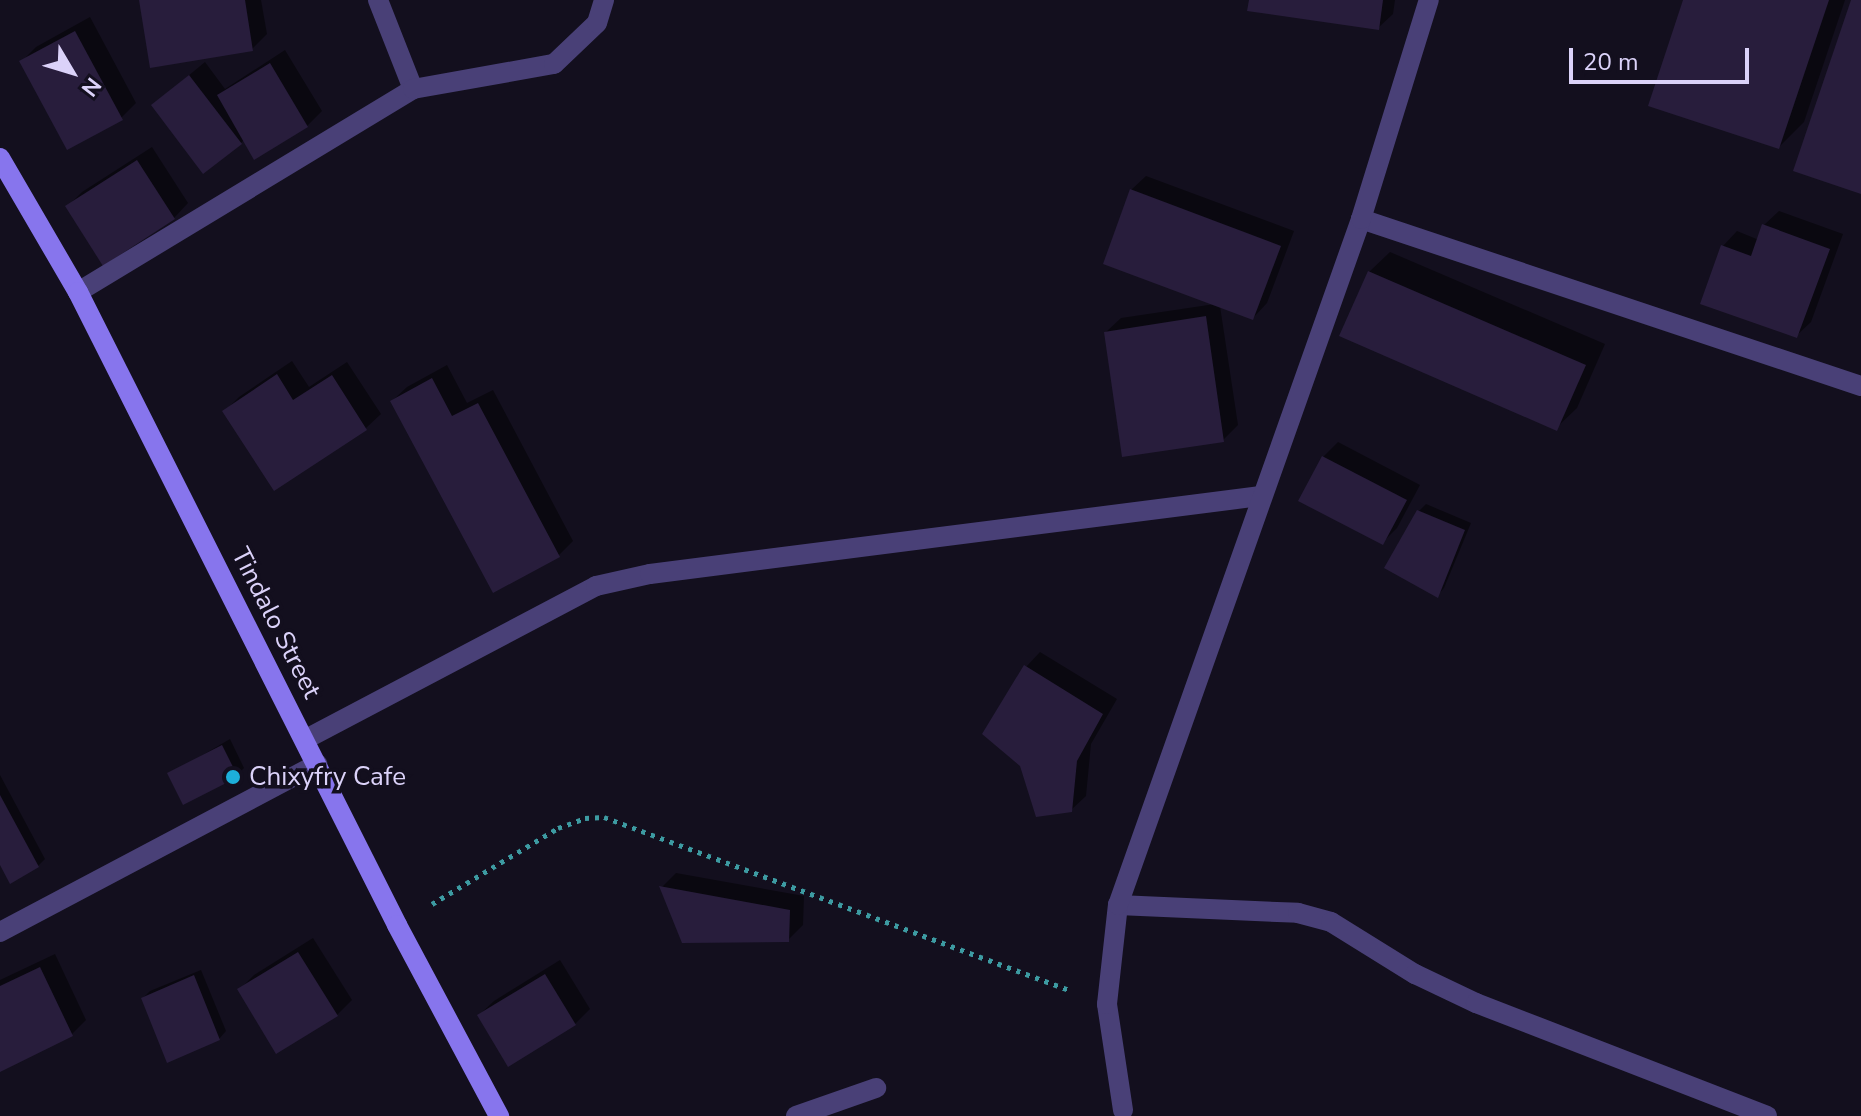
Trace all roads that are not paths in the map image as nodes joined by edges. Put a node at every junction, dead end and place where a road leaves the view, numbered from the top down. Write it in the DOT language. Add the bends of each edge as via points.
graph roads {
  1 [pos="378,0"];
  2 [pos="604,0"];
  3 [pos="1429,0"];
  4 [pos="413,89"];
  5 [pos="0,158"];
  6 [pos="1361,219"];
  7 [pos="78,292"];
  8 [pos="1861,386"];
  9 [pos="1261,496"];
  10 [pos="306,739"];
  11 [pos="317,764"];
  12 [pos="1118,905"];
  13 [pos="0,932"];
  14 [pos="876,1088"];
  15 [pos="1123,1110"];
  16 [pos="499,1116"];
  17 [pos="796,1116"];
  18 [pos="1767,1116"];
  1 -- 4 [label="street"];
  2 -- 4 [label="street" via="597,23 554,64"];
  3 -- 6 [label="street"];
  4 -- 7 [label="street"];
  5 -- 7 [label="main road, Tindalo Street"];
  6 -- 8 [label="street"];
  6 -- 9 [label="street"];
  7 -- 10 [label="main road, Tindalo Street"];
  9 -- 10 [label="street" via="650,574 596,586"];
  9 -- 12 [label="street"];
  10 -- 11 [label="main road, Tindalo Street"];
  11 -- 13 [label="street"];
  11 -- 16 [label="main road, Tindalo Street"];
  12 -- 15 [label="street" via="1107,1004"];
  12 -- 18 [label="street" via="1298,913 1331,922 1415,974 1476,1003"];
  14 -- 17 [label="street"];
}
